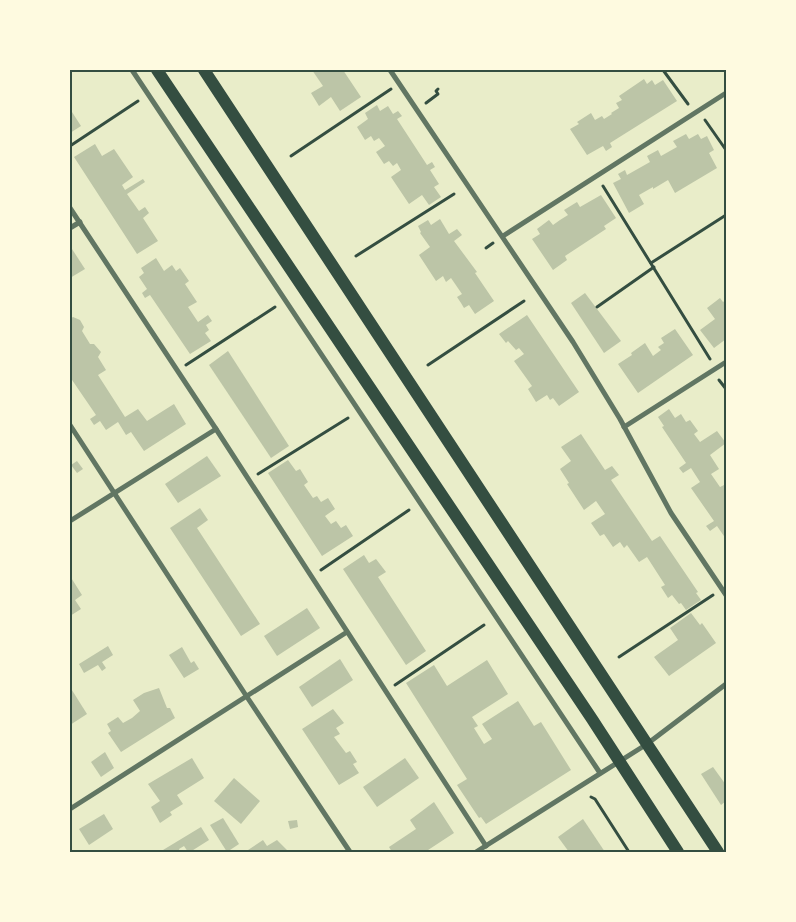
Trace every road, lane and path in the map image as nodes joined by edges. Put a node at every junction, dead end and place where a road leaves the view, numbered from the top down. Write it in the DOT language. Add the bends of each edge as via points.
graph roads {
  1 [pos="132,70"];
  2 [pos="157,70"];
  3 [pos="204,70"];
  4 [pos="390,70"];
  5 [pos="663,70"];
  6 [pos="391,88"];
  7 [pos="726,93"];
  8 [pos="139,100"];
  9 [pos="692,110"];
  10 [pos="702,116"];
  11 [pos="70,146"];
  12 [pos="726,150"];
  13 [pos="291,156"];
  14 [pos="598,180"];
  15 [pos="454,194"];
  16 [pos="70,208"];
  17 [pos="726,216"];
  18 [pos="80,222"];
  19 [pos="70,228"];
  20 [pos="503,236"];
  21 [pos="356,256"];
  22 [pos="652,265"];
  23 [pos="524,301"];
  24 [pos="597,306"];
  25 [pos="275,307"];
  26 [pos="726,362"];
  27 [pos="714,364"];
  28 [pos="428,365"];
  29 [pos="181,368"];
  30 [pos="715,375"];
  31 [pos="726,390"];
  32 [pos="348,418"];
  33 [pos="70,425"];
  34 [pos="624,427"];
  35 [pos="216,429"];
  36 [pos="254,478"];
  37 [pos="115,493"];
  38 [pos="409,510"];
  39 [pos="70,521"];
  40 [pos="316,573"];
  41 [pos="713,595"];
  42 [pos="726,595"];
  43 [pos="484,625"];
  44 [pos="347,632"];
  45 [pos="619,657"];
  46 [pos="726,684"];
  47 [pos="391,688"];
  48 [pos="247,697"];
  49 [pos="647,744"];
  50 [pos="620,761"];
  51 [pos="600,773"];
  52 [pos="591,797"];
  53 [pos="70,809"];
  54 [pos="486,846"];
  55 [pos="350,852"];
  56 [pos="476,852"];
  57 [pos="630,852"];
  58 [pos="678,852"];
  59 [pos="718,852"];
  1 -- 51 [label="street"];
  2 -- 50 [label="main road"];
  3 -- 49 [label="main road"];
  4 -- 20 [label="street"];
  5 -- 9 [label="path"];
  6 -- 13 [label="path"];
  7 -- 20 [label="street"];
  8 -- 11 [label="path"];
  10 -- 12 [label="path"];
  14 -- 22 [label="path"];
  15 -- 21 [label="path"];
  16 -- 18 [label="street"];
  17 -- 22 [label="path"];
  18 -- 19 [label="street"];
  18 -- 35 [label="street"];
  20 -- 34 [label="street"];
  22 -- 24 [label="path"];
  22 -- 27 [label="path"];
  23 -- 28 [label="path"];
  25 -- 29 [label="path"];
  26 -- 34 [label="street"];
  30 -- 31 [label="path"];
  32 -- 36 [label="path"];
  33 -- 37 [label="street"];
  34 -- 42 [label="street" via="671,512"];
  35 -- 37 [label="street"];
  35 -- 44 [label="street"];
  37 -- 39 [label="street"];
  37 -- 48 [label="street"];
  38 -- 40 [label="path"];
  41 -- 45 [label="path"];
  43 -- 47 [label="path"];
  44 -- 48 [label="street"];
  44 -- 54 [label="street"];
  46 -- 49 [label="street"];
  48 -- 53 [label="street"];
  48 -- 55 [label="street"];
  49 -- 50 [label="street"];
  49 -- 59 [label="main road"];
  50 -- 51 [label="street"];
  50 -- 58 [label="main road"];
  51 -- 54 [label="street"];
  52 -- 57 [label="path"];
  54 -- 56 [label="street"];
}
